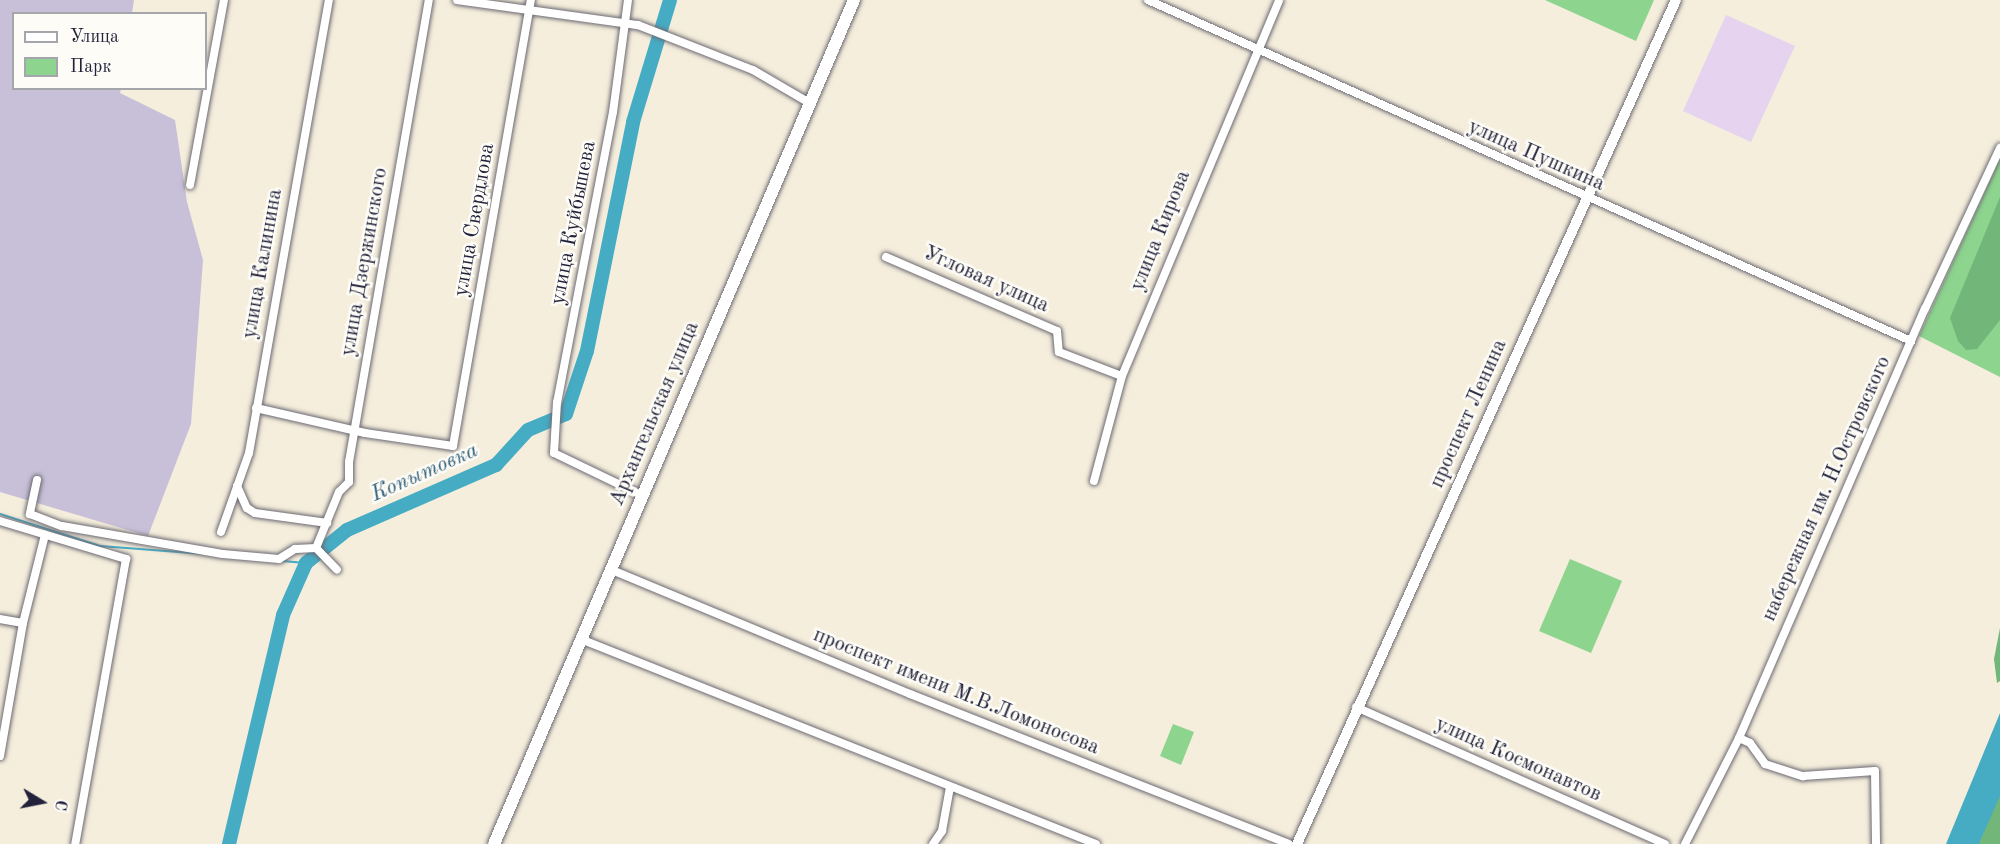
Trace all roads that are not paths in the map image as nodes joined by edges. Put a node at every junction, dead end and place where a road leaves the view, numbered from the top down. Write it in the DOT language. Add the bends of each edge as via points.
graph roads {
  1 [pos="224,0"];
  2 [pos="329,0"];
  3 [pos="429,0"];
  4 [pos="457,0"];
  5 [pos="531,0"];
  6 [pos="628,0"];
  7 [pos="854,0"];
  8 [pos="1148,0"];
  9 [pos="1279,0"];
  10 [pos="1676,0"];
  11 [pos="529,12"];
  12 [pos="622,22"];
  13 [pos="1257,49"];
  14 [pos="808,102"];
  15 [pos="2000,148"];
  16 [pos="190,185"];
  17 [pos="1587,199"];
  18 [pos="886,257"];
  19 [pos="1911,341"];
  20 [pos="1122,376"];
  21 [pos="256,408"];
  22 [pos="354,430"];
  23 [pos="37,480"];
  24 [pos="1094,481"];
  25 [pos="237,486"];
  26 [pos="641,495"];
  27 [pos="0,521"];
  28 [pos="327,524"];
  29 [pos="221,532"];
  30 [pos="45,535"];
  31 [pos="316,548"];
  32 [pos="338,570"];
  33 [pos="612,570"];
  34 [pos="0,619"];
  35 [pos="23,623"];
  36 [pos="583,640"];
  37 [pos="1356,707"];
  38 [pos="1739,738"];
  39 [pos="1,742"];
  40 [pos="0,756"];
  41 [pos="950,787"];
  42 [pos="1644,834"];
  43 [pos="75,844"];
  44 [pos="494,844"];
  45 [pos="933,844"];
  46 [pos="1096,844"];
  47 [pos="1288,844"];
  48 [pos="1297,844"];
  49 [pos="1639,844"];
  50 [pos="1665,844"];
  51 [pos="1685,844"];
  52 [pos="1876,844"];
  1 -- 16 [label="street"];
  2 -- 21 [label="street, улица Калинина"];
  3 -- 22 [label="street, улица Дзержинского"];
  4 -- 11 [label="street"];
  5 -- 11 [label="street, улица Свердлова"];
  6 -- 12 [label="street, улица Куйбышева"];
  7 -- 14 [label="main road, Архангельская улица"];
  8 -- 13 [label="street, улица Пушкина"];
  9 -- 13 [label="street, улица Кирова"];
  10 -- 17 [label="street, проспект Ленина"];
  11 -- 12 [label="street"];
  11 -- 22 [label="street, улица Свердлова" via="453,446"];
  12 -- 14 [label="street" via="753,70"];
  12 -- 26 [label="street, улица Куйбышева" via="613,112 557,402 554,453"];
  13 -- 17 [label="street, улица Пушкина"];
  13 -- 20 [label="street, улица Кирова"];
  14 -- 26 [label="main road, Архангельская улица"];
  15 -- 19 [label="street, набережная им. Н.Островского"];
  17 -- 19 [label="street, улица Пушкина"];
  17 -- 37 [label="street, проспект Ленина"];
  18 -- 20 [label="street, Угловая улица" via="1057,331 1059,352"];
  19 -- 38 [label="street, набережная им. Н.Островского"];
  20 -- 24 [label="street, улица Кирова"];
  21 -- 22 [label="street"];
  21 -- 25 [label="street, улица Калинина" via="249,453"];
  22 -- 28 [label="street, улица Дзержинского" via="349,482 339,492"];
  23 -- 31 [label="street" via="30,514 62,526 223,554 279,559 295,549"];
  25 -- 28 [label="street" via="247,508 255,513"];
  25 -- 29 [label="street, улица Калинина"];
  26 -- 33 [label="main road, Архангельская улица"];
  27 -- 30 [label="street"];
  28 -- 31 [label="street, улица Дзержинского"];
  30 -- 35 [label="street"];
  30 -- 43 [label="street" via="126,559"];
  31 -- 32 [label="street"];
  33 -- 36 [label="main road, Архангельская улица"];
  33 -- 47 [label="street, проспект имени М.В.Ломоносова"];
  34 -- 35 [label="street"];
  35 -- 39 [label="street"];
  36 -- 41 [label="street"];
  36 -- 44 [label="main road, Архангельская улица"];
  37 -- 42 [label="street, улица Космонавтов"];
  37 -- 48 [label="street, проспект Ленина"];
  38 -- 51 [label="street, набережная им. Н.Островского"];
  38 -- 52 [label="street" via="1750,743 1765,764 1803,776 1875,771"];
  39 -- 40 [label="street"];
  41 -- 45 [label="street" via="942,831"];
  41 -- 46 [label="street"];
  42 -- 49 [label="street"];
  42 -- 50 [label="street, улица Космонавтов"];
}
